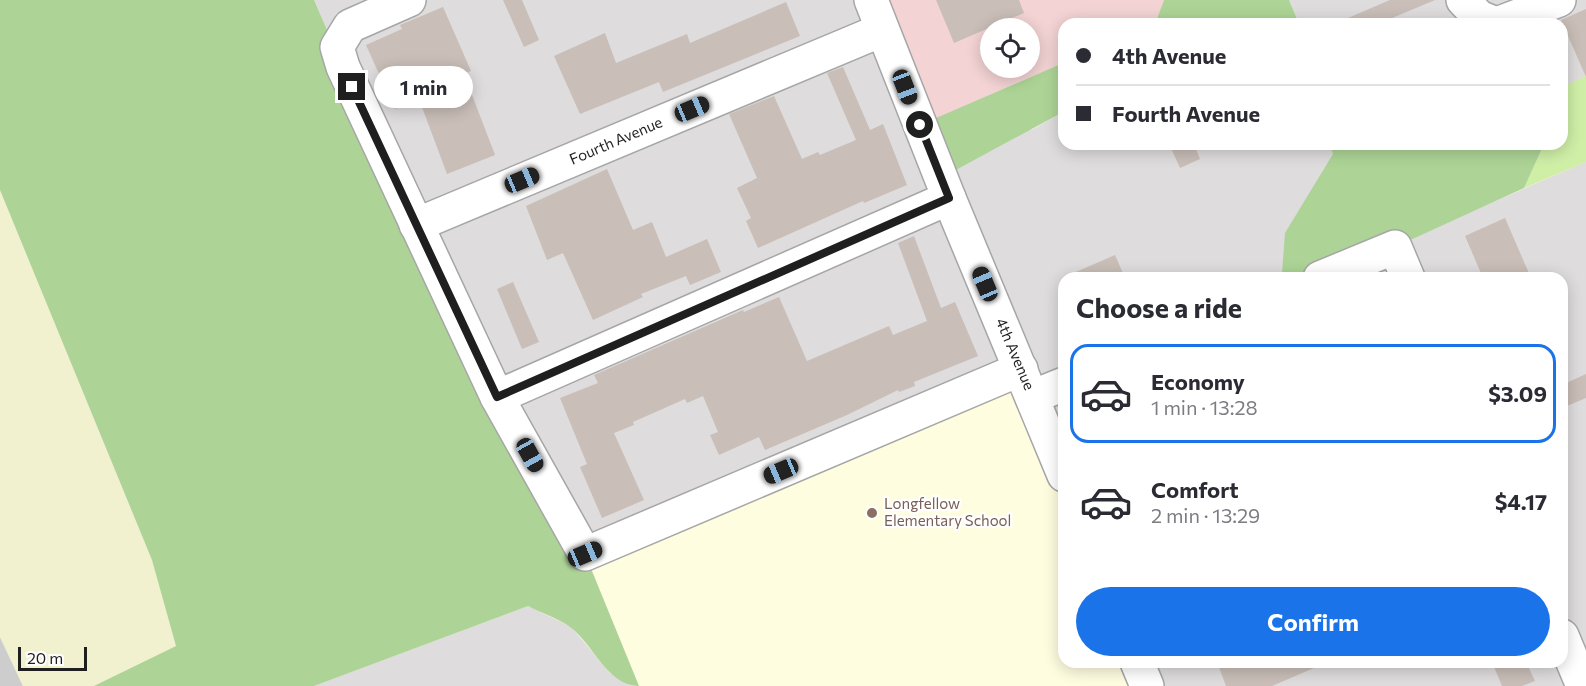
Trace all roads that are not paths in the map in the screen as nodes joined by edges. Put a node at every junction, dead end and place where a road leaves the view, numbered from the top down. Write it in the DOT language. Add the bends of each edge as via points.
graph roads {
  1 [pos="409,0"];
  2 [pos="1559,0"];
  3 [pos="1482,14"];
  4 [pos="877,15"];
  5 [pos="949,198"];
  6 [pos="416,225"];
  7 [pos="1335,272"];
  8 [pos="1405,272"];
  9 [pos="1027,383"];
  10 [pos="1058,384"];
  11 [pos="497,397"];
  12 [pos="1058,461"];
  13 [pos="1568,650"];
  14 [pos="1140,668"];
  15 [pos="1147,686"];
  16 [pos="1583,686"];
  1 -- 6 [label="street" via="350,26 337,47"];
  2 -- 3 [label="street"];
  4 -- 5 [label="street, 4th Avenue"];
  4 -- 6 [label="street, Fourth Avenue"];
  5 -- 9 [label="street, 4th Avenue"];
  5 -- 11 [label="street"];
  6 -- 11 [label="street"];
  7 -- 8 [label="street" via="1395,247"];
  9 -- 10 [label="street"];
  9 -- 11 [label="street" via="585,554"];
  9 -- 12 [label="street, 4th Avenue"];
  13 -- 16 [label="street"];
  14 -- 15 [label="street"];
}
